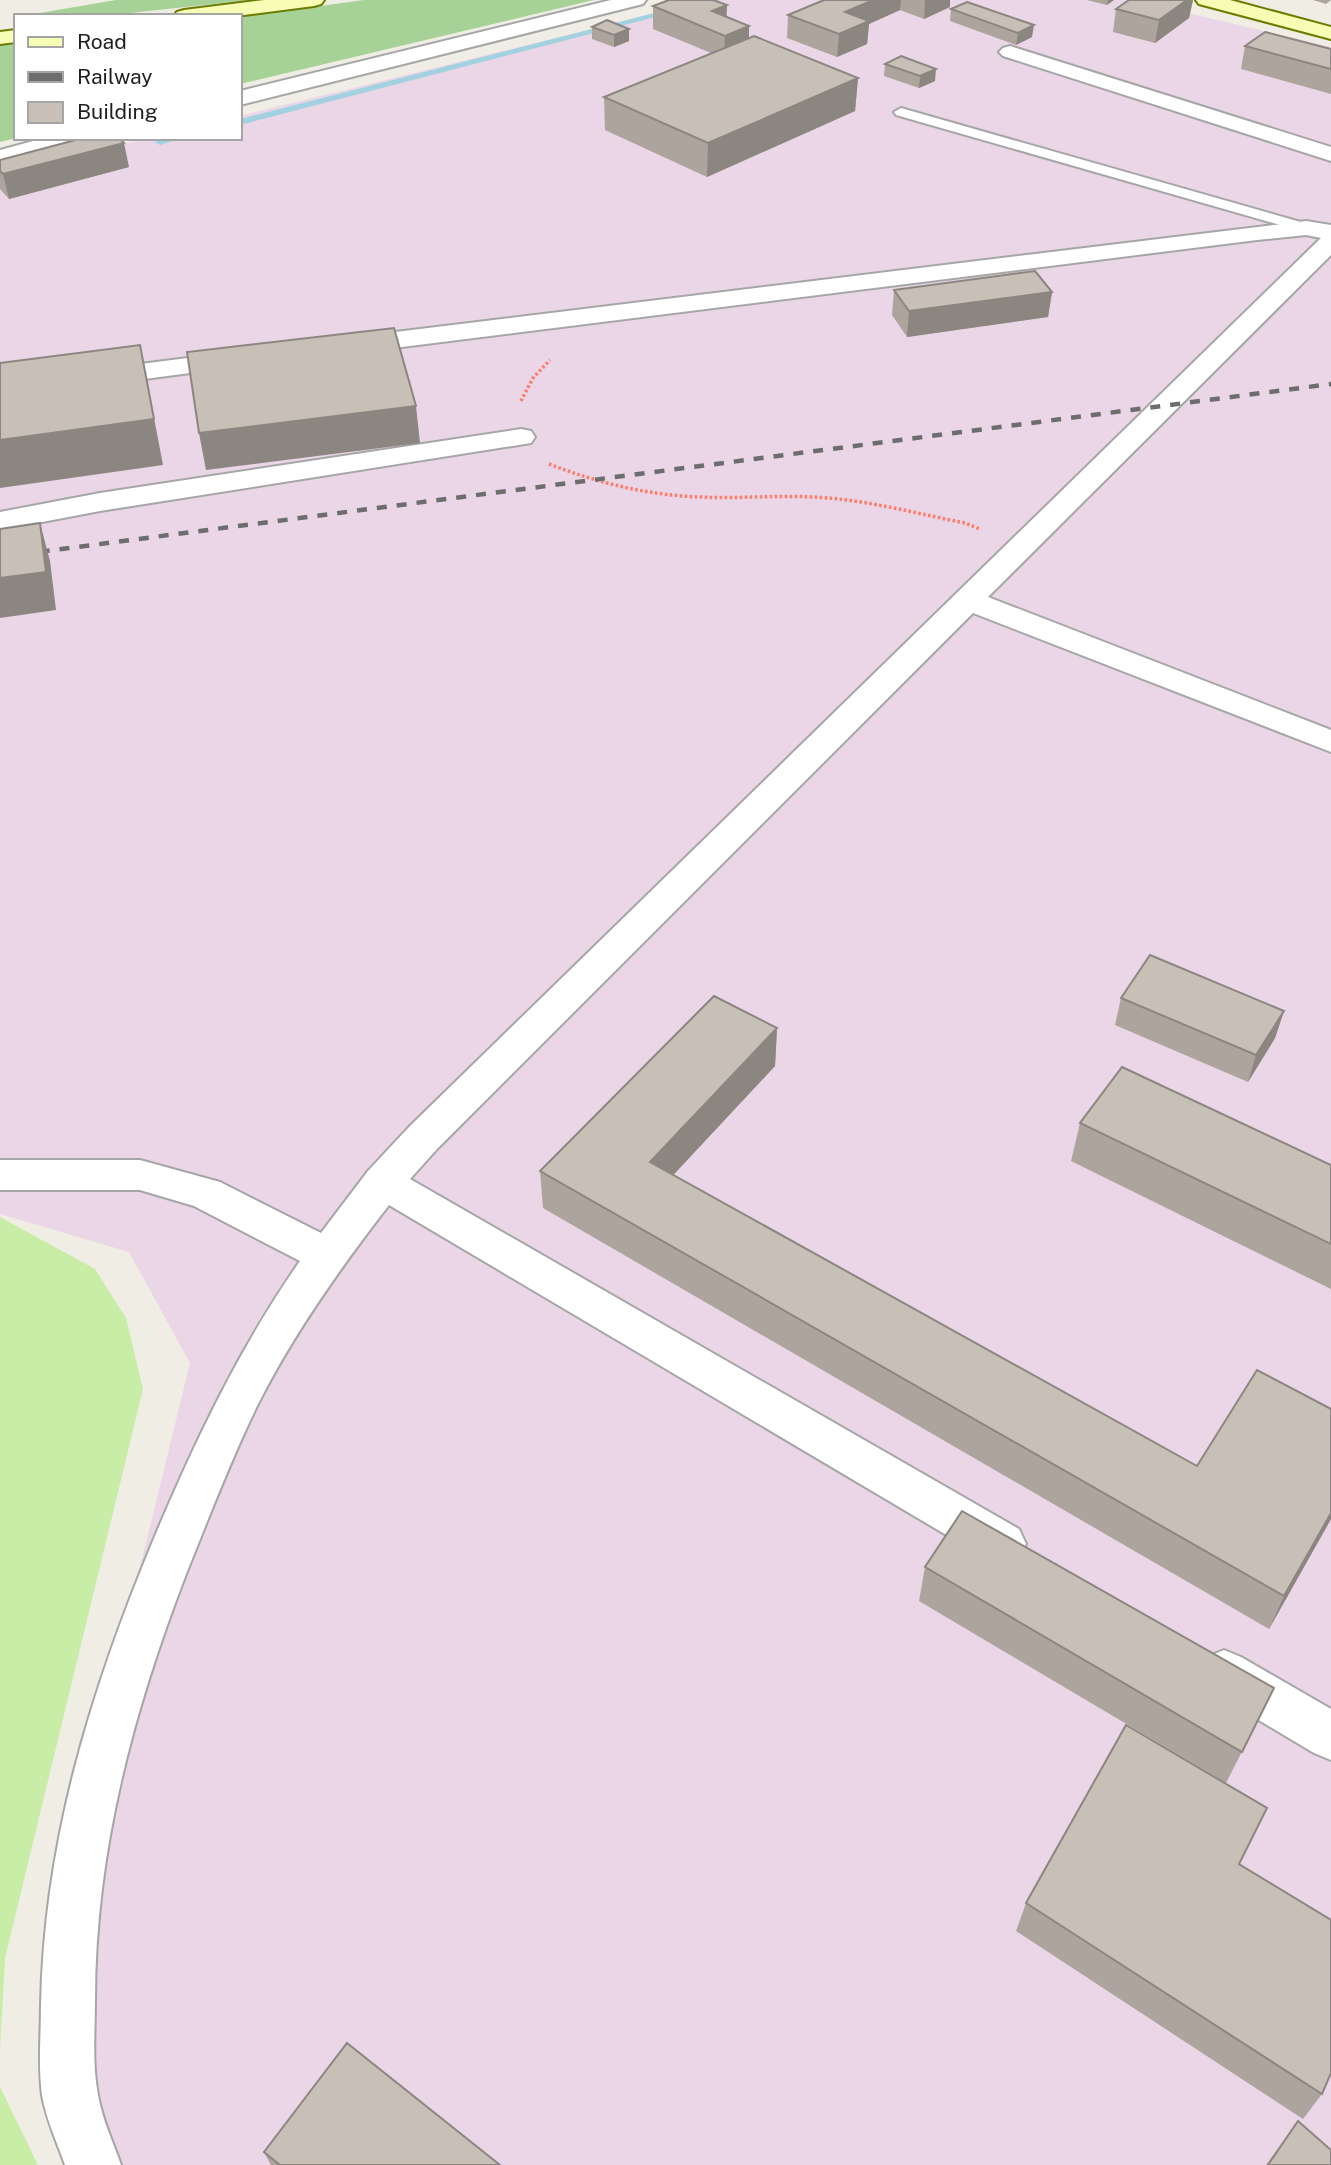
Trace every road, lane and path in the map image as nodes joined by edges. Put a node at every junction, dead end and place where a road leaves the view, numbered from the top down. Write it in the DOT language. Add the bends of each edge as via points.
graph roads {
  1 [pos="313,0"];
  2 [pos="636,0"];
  3 [pos="1206,0"];
  4 [pos="200,14"];
  5 [pos="1331,33"];
  6 [pos="1010,52"];
  7 [pos="242,98"];
  8 [pos="901,112"];
  9 [pos="64,140"];
  10 [pos="1331,154"];
  11 [pos="0,157"];
  12 [pos="1323,234"];
  13 [pos="615,312"];
  14 [pos="327,348"];
  15 [pos="272,355"];
  16 [pos="0,390"];
  17 [pos="521,437"];
  18 [pos="0,521"];
  19 [pos="1021,548"];
  20 [pos="968,600"];
  21 [pos="1331,742"];
  22 [pos="0,1175"];
  23 [pos="382,1182"];
  24 [pos="326,1255"];
  25 [pos="1043,1567"];
  26 [pos="1187,1652"];
  27 [pos="1331,1736"];
  28 [pos="93,2165"];
  1 -- 4 [label="street"];
  2 -- 7 [label="street"];
  3 -- 5 [label="street"];
  6 -- 10 [label="street"];
  8 -- 12 [label="lane"];
  9 -- 11 [label="street"];
  12 -- 13 [label="street"];
  12 -- 19 [label="street"];
  13 -- 14 [label="street"];
  13 -- 17 [label="path" via="584,332 533,377 522,396"];
  15 -- 16 [label="street"];
  17 -- 18 [label="street"];
  17 -- 19 [label="path" via="552,466 634,490 699,497 850,500 965,523"];
  19 -- 20 [label="street"];
  20 -- 21 [label="street"];
  20 -- 23 [label="street"];
  22 -- 24 [label="street" via="139,1175 206,1193"];
  23 -- 24 [label="street"];
  23 -- 25 [label="street"];
  24 -- 28 [label="street" via="256,1366 199,1488 150,1607 103,1742 77,1857 66,1962 70,2095"];
  26 -- 27 [label="street"];
}
